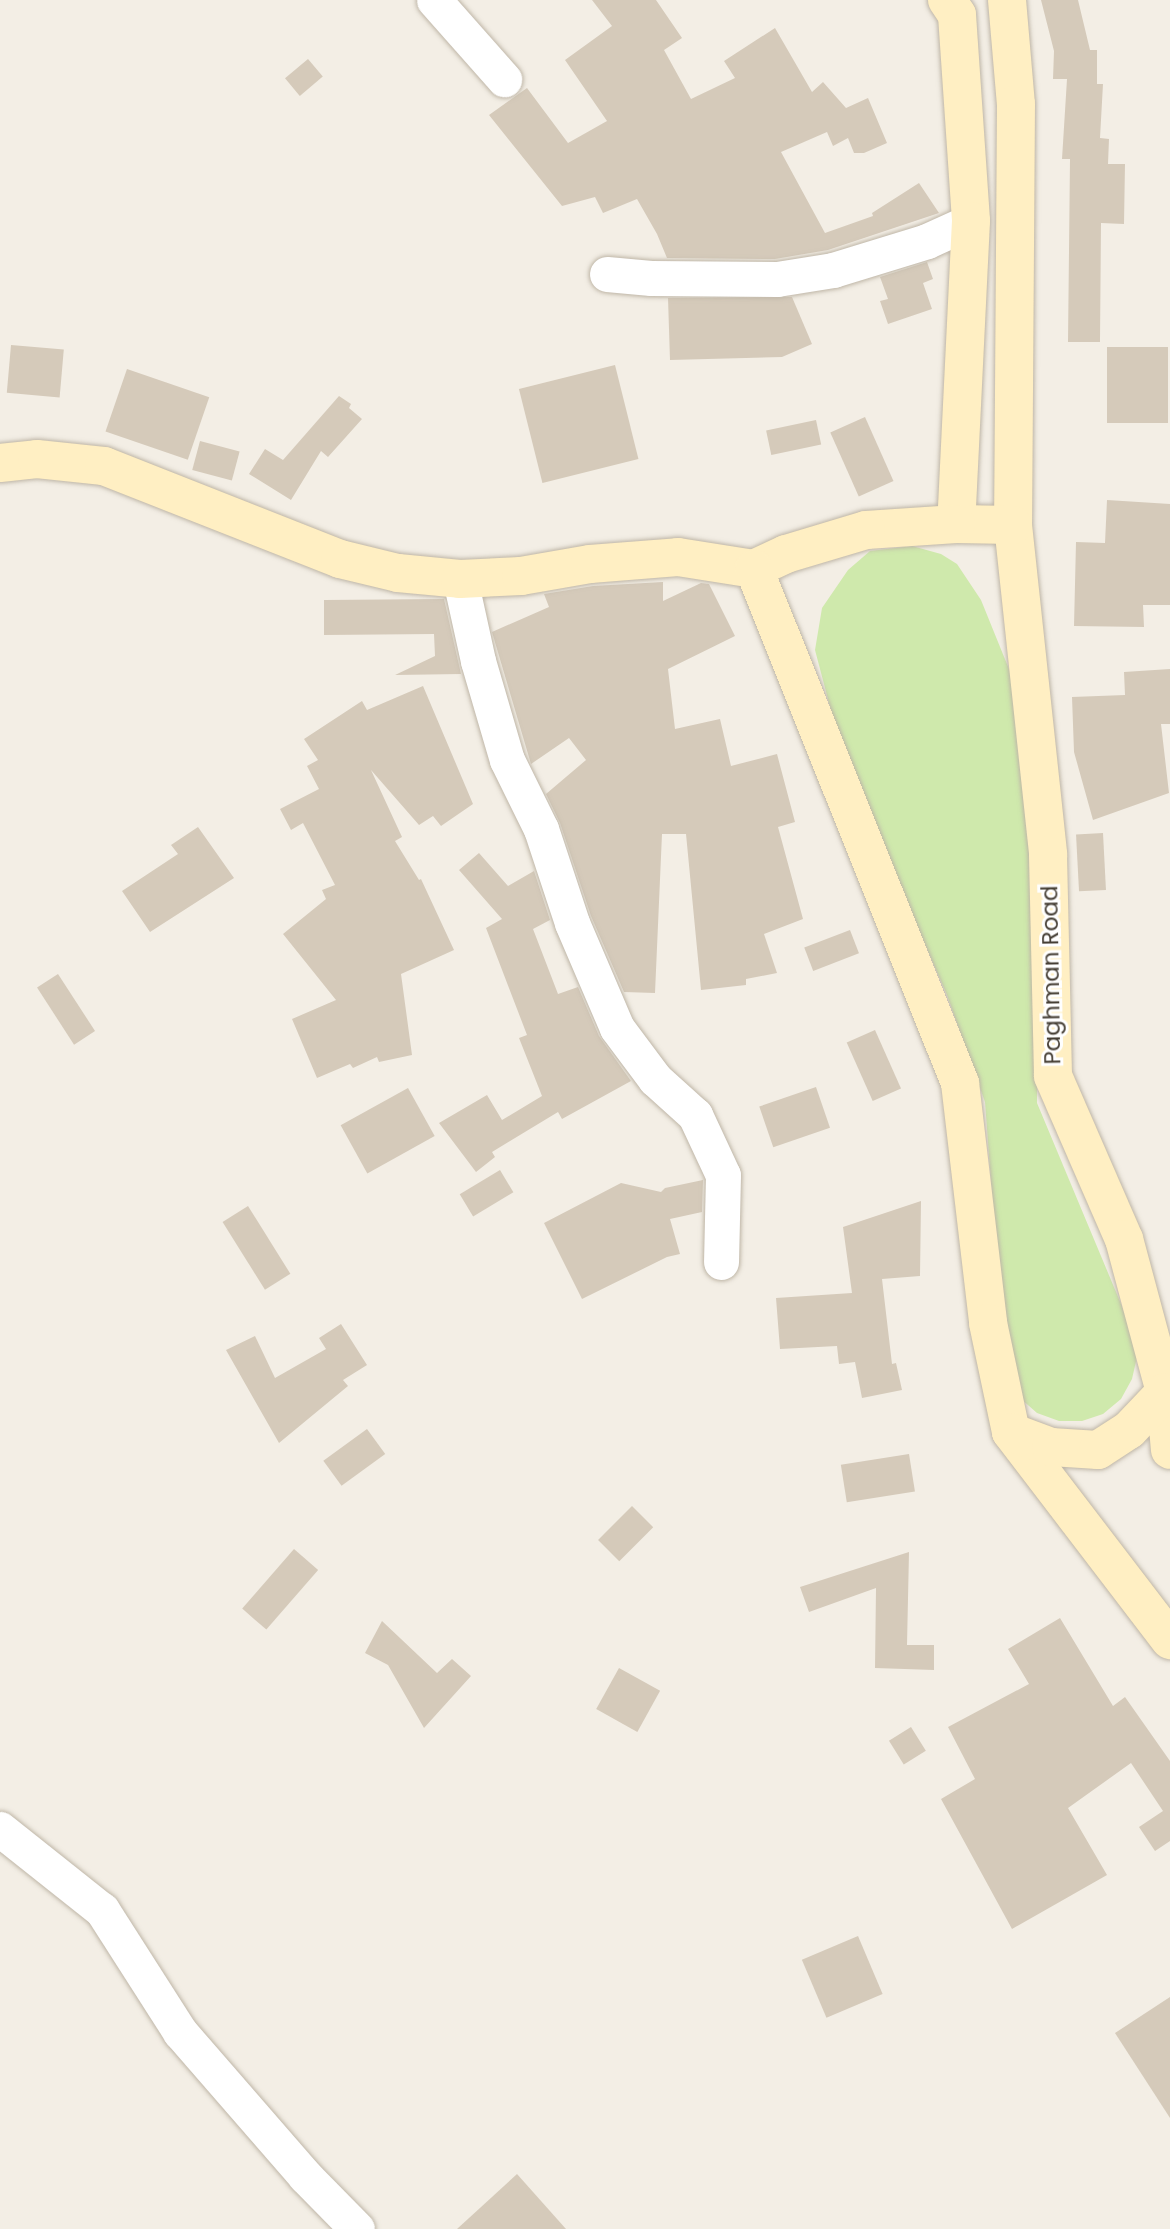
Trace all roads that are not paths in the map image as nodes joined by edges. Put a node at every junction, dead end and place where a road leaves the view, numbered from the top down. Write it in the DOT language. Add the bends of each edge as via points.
graph roads {
  1 [pos="435,0"];
  2 [pos="994,0"];
  3 [pos="1007,0"];
  4 [pos="952,7"];
  5 [pos="504,79"];
  6 [pos="971,221"];
  7 [pos="607,274"];
  8 [pos="0,463"];
  9 [pos="956,524"];
  10 [pos="1013,525"];
  11 [pos="754,569"];
  12 [pos="460,579"];
  13 [pos="721,1262"];
  14 [pos="1167,1392"];
  15 [pos="1011,1432"];
  16 [pos="1170,1450"];
  17 [pos="1170,1640"];
  18 [pos="0,1829"];
  19 [pos="357,2229"];
  1 -- 5 [label="street"];
  2 -- 4 [label="main road"];
  3 -- 10 [label="main road, Paghman Road" via="1016,104"];
  4 -- 6 [label="main road"];
  6 -- 7 [label="street" via="928,241 832,270 777,279"];
  6 -- 9 [label="main road"];
  8 -- 12 [label="main road" via="37,458 104,466 340,559 398,573"];
  9 -- 10 [label="main road"];
  9 -- 11 [label="main road" via="866,530 786,554"];
  10 -- 14 [label="main road, Paghman Road" via="1048,855 1053,1076 1124,1239"];
  11 -- 12 [label="main road" via="678,557"];
  11 -- 15 [label="main road" via="960,1083 988,1323"];
  12 -- 13 [label="street" via="506,760 541,829 572,923 617,1028 655,1079 695,1115 723,1175"];
  14 -- 15 [label="main road" via="1129,1430 1098,1450 1051,1447"];
  14 -- 16 [label="main road, Paghman Road"];
  15 -- 17 [label="main road"];
  18 -- 19 [label="street" via="102,1910 180,2032"];
}
